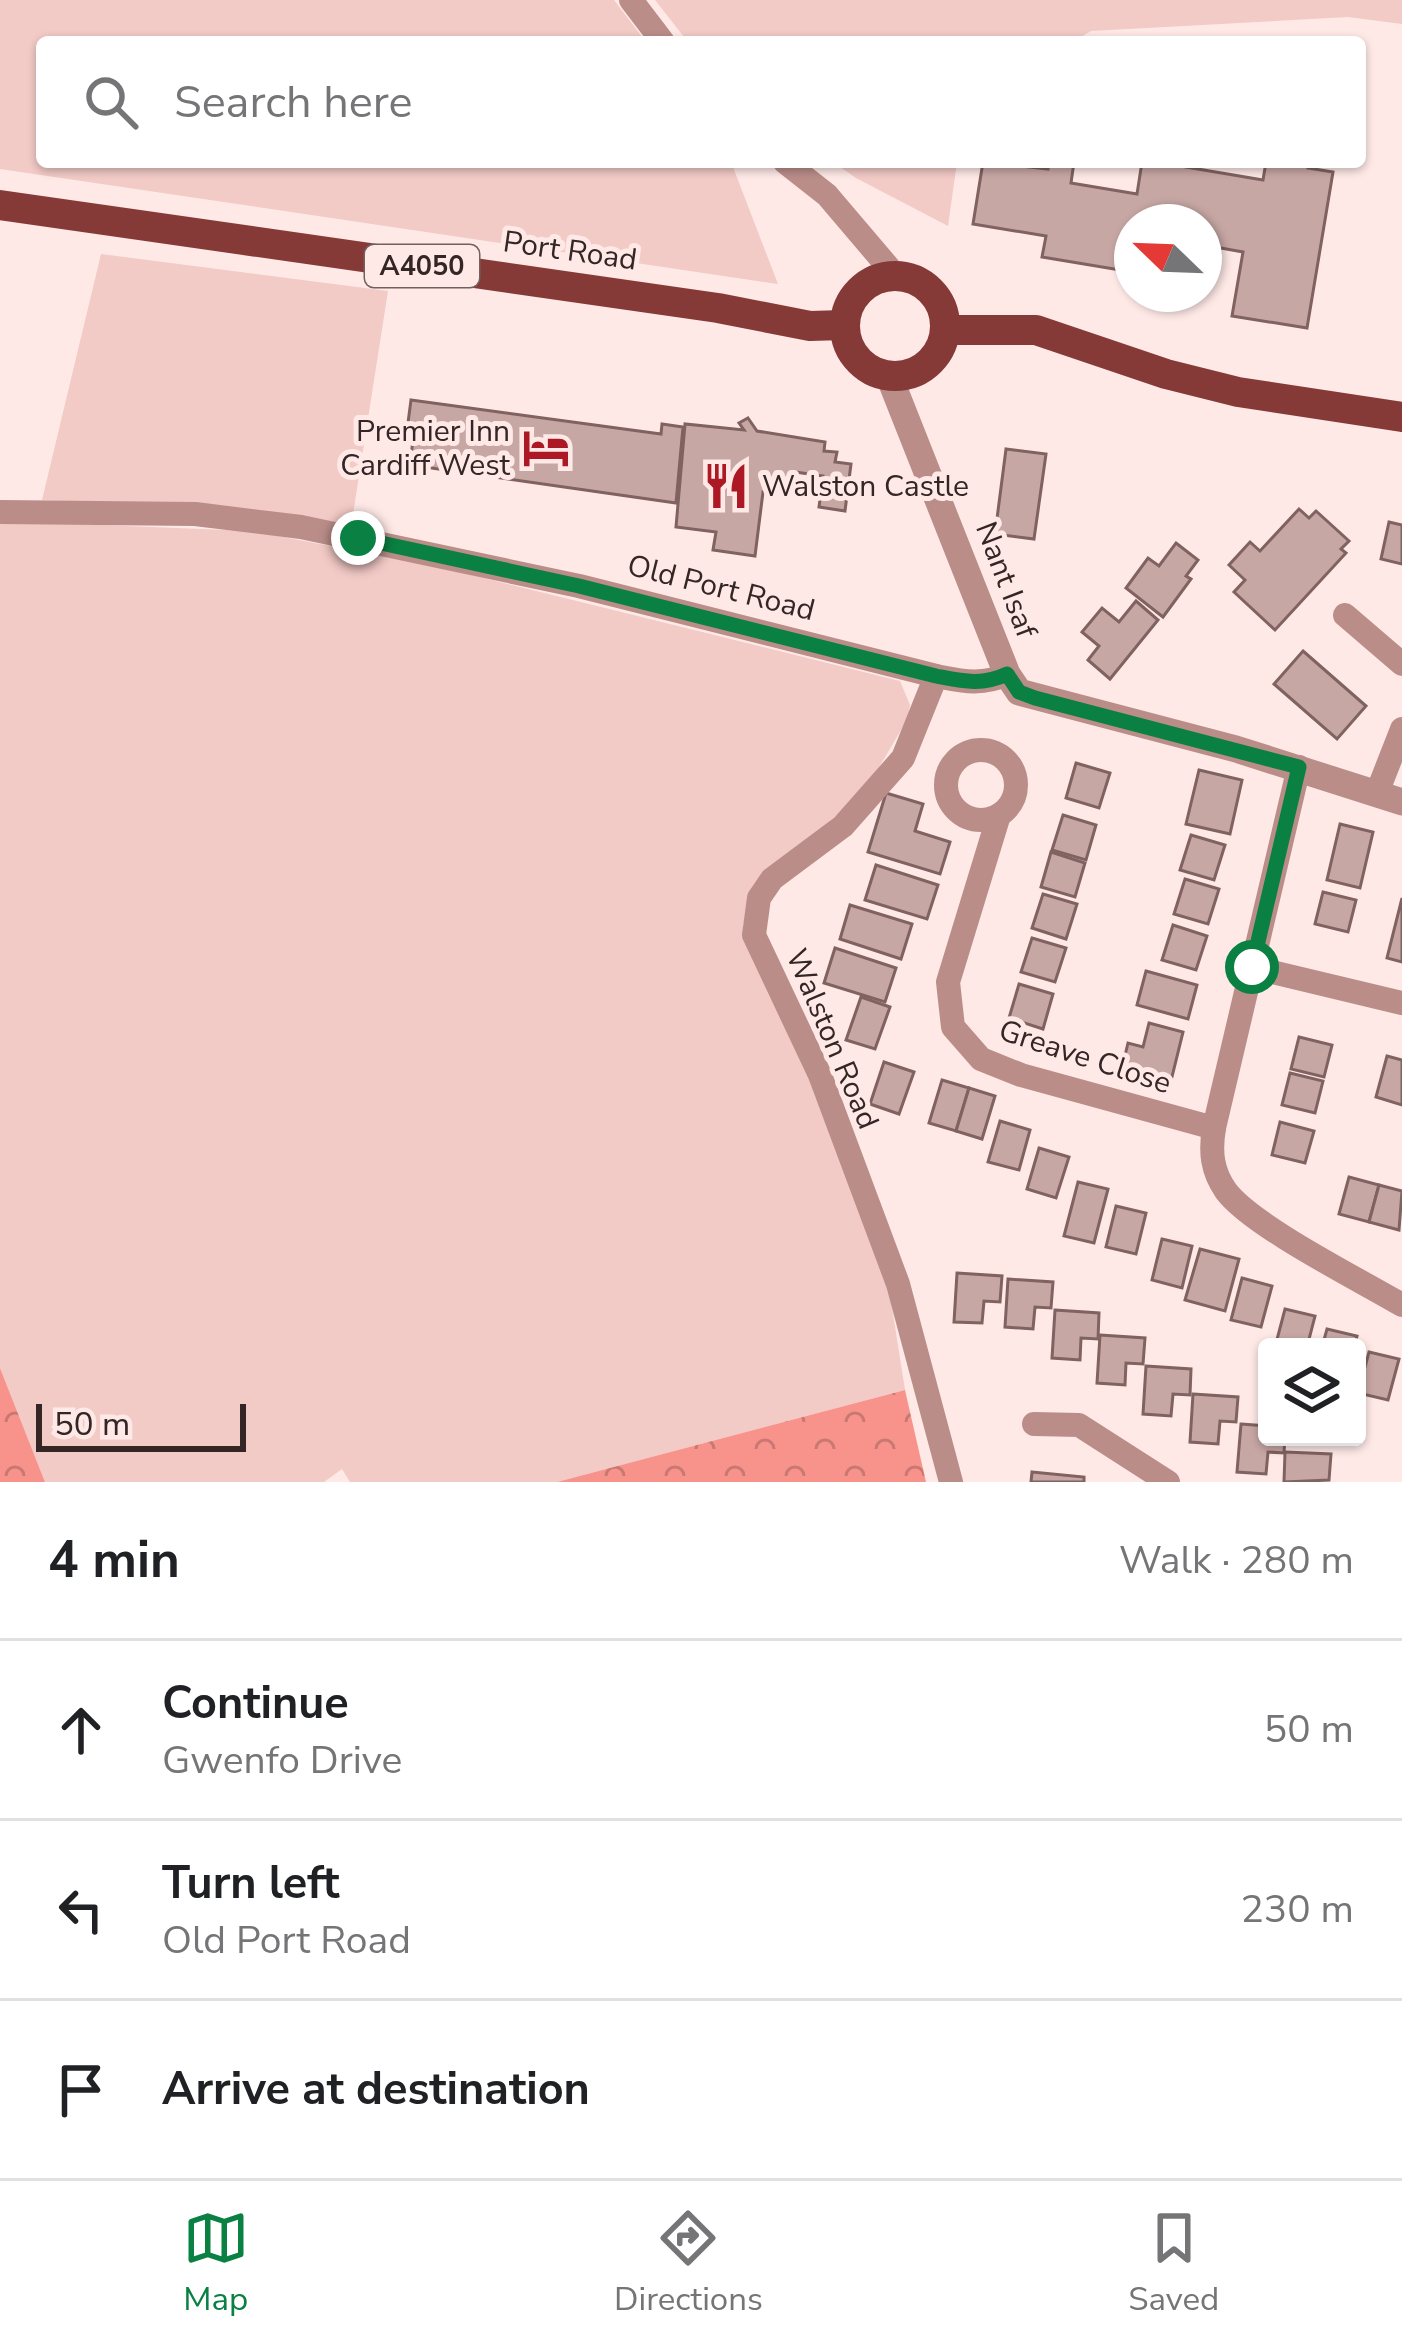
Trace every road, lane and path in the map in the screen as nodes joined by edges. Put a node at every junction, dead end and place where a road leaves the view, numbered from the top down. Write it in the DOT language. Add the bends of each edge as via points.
graph roads {
  1 [pos="631,0"];
  2 [pos="658,36"];
  3 [pos="793,168"];
  4 [pos="0,205"];
  5 [pos="895,275"];
  6 [pos="844,325"];
  7 [pos="945,331"];
  8 [pos="889,376"];
  9 [pos="1402,417"];
  10 [pos="0,512"];
  11 [pos="1345,615"];
  12 [pos="1402,664"];
  13 [pos="1007,674"];
  14 [pos="936,676"];
  15 [pos="1402,729"];
  16 [pos="1299,767"];
  17 [pos="1389,797"];
  18 [pos="999,815"];
  19 [pos="1252,967"];
  20 [pos="1402,1003"];
  21 [pos="1214,1128"];
  22 [pos="1402,1305"];
  23 [pos="1034,1424"];
  24 [pos="950,1482"];
  25 [pos="1168,1482"];
  1 -- 2 [label="street"];
  3 -- 5 [label="street" via="827,195"];
  4 -- 6 [label="main road, Port Road / A4050"];
  5 -- 6 [label="main road" via="856,293"];
  5 -- 7 [label="main road" via="927,288"];
  6 -- 8 [label="main road" via="859,361"];
  7 -- 8 [label="main road" via="930,362"];
  7 -- 9 [label="main road" via="1036,330 1208,385"];
  8 -- 13 [label="street, Nant Isaf"];
  10 -- 14 [label="street, Old Port Road" via="195,514 301,527 579,586"];
  11 -- 12 [label="street"];
  13 -- 14 [label="street, Old Port Road" via="975,683"];
  13 -- 16 [label="street" via="1035,698"];
  14 -- 24 [label="street, Walston Road" via="903,758 843,826 772,879 753,916 754,935 820,1075 898,1284"];
  15 -- 17 [label="street"];
  16 -- 17 [label="street"];
  16 -- 19 [label="street"];
  18 -- 21 [label="street, Greave Close" via="948,982 953,1027 981,1060"];
  19 -- 20 [label="street"];
  19 -- 21 [label="street"];
  21 -- 22 [label="street" via="1217,1175 1241,1207"];
  23 -- 25 [label="street" via="1079,1425"];
}
